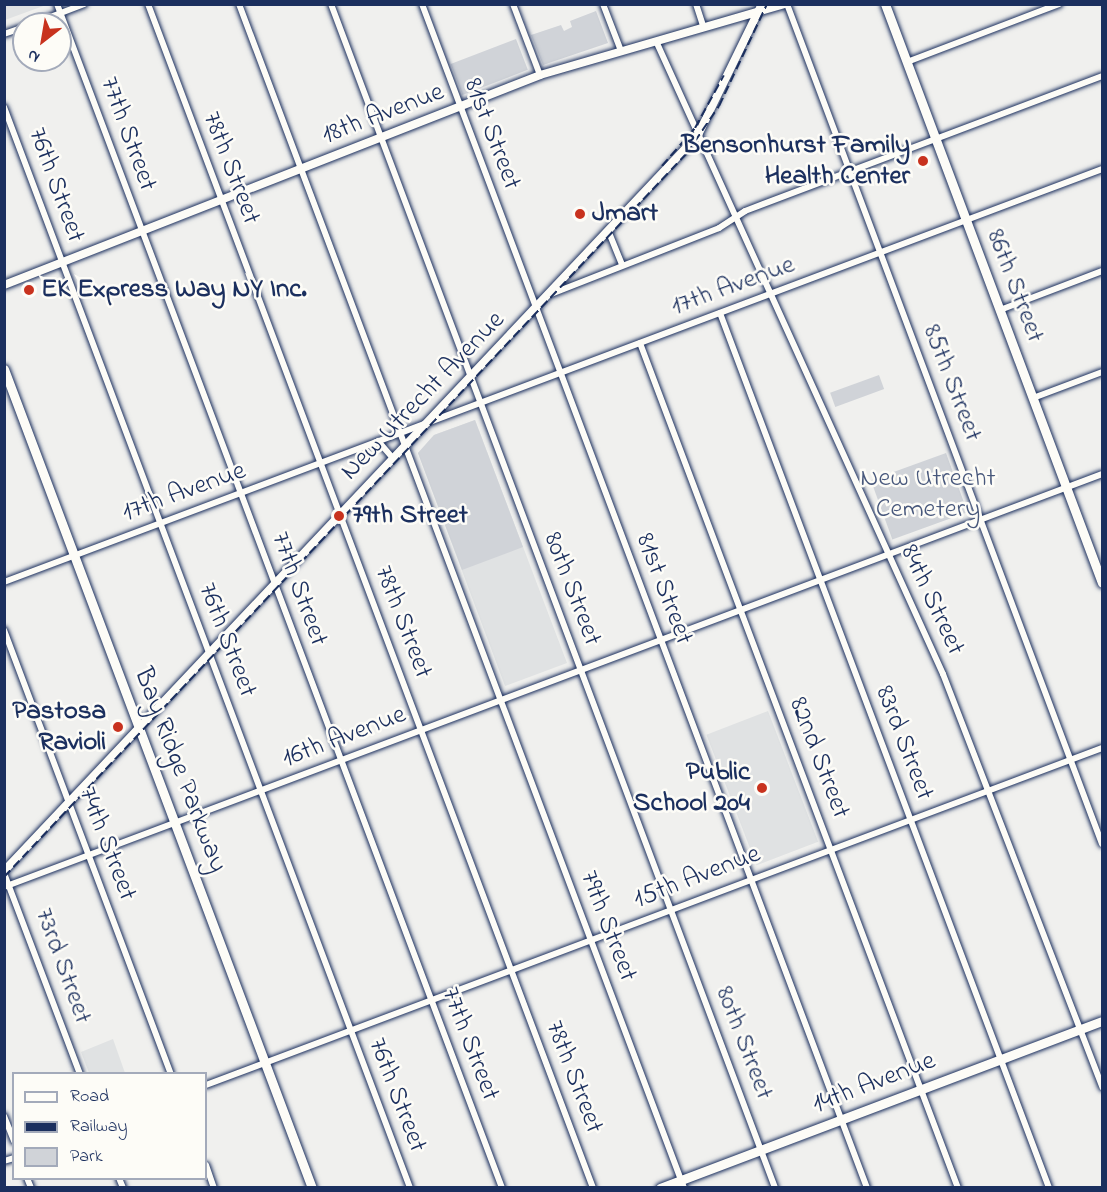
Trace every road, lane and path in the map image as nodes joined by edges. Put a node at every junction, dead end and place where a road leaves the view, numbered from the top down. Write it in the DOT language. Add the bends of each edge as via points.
graph roads {
  1 [pos="84,4"];
  2 [pos="148,4"];
  3 [pos="239,4"];
  4 [pos="331,4"];
  5 [pos="422,4"];
  6 [pos="513,4"];
  7 [pos="603,4"];
  8 [pos="696,4"];
  9 [pos="786,4"];
  10 [pos="885,4"];
  11 [pos="1059,4"];
  12 [pos="760,9"];
  13 [pos="64,12"];
  14 [pos="704,28"];
  15 [pos="656,41"];
  16 [pos="72,43"];
  17 [pos="621,51"];
  18 [pos="907,62"];
  19 [pos="540,75"];
  20 [pos="1102,76"];
  21 [pos="4,107"];
  22 [pos="459,107"];
  23 [pos="698,135"];
  24 [pos="380,138"];
  25 [pos="935,139"];
  26 [pos="301,169"];
  27 [pos="1102,169"];
  28 [pos="850,172"];
  29 [pos="221,200"];
  30 [pos="735,217"];
  31 [pos="966,220"];
  32 [pos="608,230"];
  33 [pos="142,231"];
  34 [pos="880,252"];
  35 [pos="62,263"];
  36 [pos="622,265"];
  37 [pos="1102,271"];
  38 [pos="4,285"];
  39 [pos="550,294"];
  40 [pos="770,295"];
  41 [pos="536,309"];
  42 [pos="1000,310"];
  43 [pos="720,313"];
  44 [pos="640,343"];
  45 [pos="4,369"];
  46 [pos="1102,372"];
  47 [pos="560,374"];
  48 [pos="470,376"];
  49 [pos="1033,398"];
  50 [pos="480,404"];
  51 [pos="424,424"];
  52 [pos="400,433"];
  53 [pos="378,441"];
  54 [pos="404,444"];
  55 [pos="392,457"];
  56 [pos="320,464"];
  57 [pos="1102,474"];
  58 [pos="1066,487"];
  59 [pos="240,494"];
  60 [pos="340,514"];
  61 [pos="980,520"];
  62 [pos="161,523"];
  63 [pos="888,554"];
  64 [pos="75,555"];
  65 [pos="1100,567"];
  66 [pos="820,581"];
  67 [pos="4,582"];
  68 [pos="1102,583"];
  69 [pos="275,584"];
  70 [pos="741,611"];
  71 [pos="4,630"];
  72 [pos="661,640"];
  73 [pos="210,653"];
  74 [pos="580,672"];
  75 [pos="501,702"];
  76 [pos="139,726"];
  77 [pos="421,730"];
  78 [pos="1102,748"];
  79 [pos="341,760"];
  80 [pos="1071,760"];
  81 [pos="261,790"];
  82 [pos="991,790"];
  83 [pos="69,802"];
  84 [pos="911,820"];
  85 [pos="175,822"];
  86 [pos="1102,844"];
  87 [pos="831,849"];
  88 [pos="89,855"];
  89 [pos="4,872"];
  90 [pos="751,880"];
  91 [pos="7,886"];
  92 [pos="671,910"];
  93 [pos="591,940"];
  94 [pos="511,970"];
  95 [pos="431,1000"];
  96 [pos="1102,1021"];
  97 [pos="1081,1029"];
  98 [pos="351,1031"];
  99 [pos="1001,1059"];
  100 [pos="265,1062"];
  101 [pos="79,1072"];
  102 [pos="170,1072"];
  103 [pos="207,1085"];
  104 [pos="1102,1087"];
  105 [pos="921,1089"];
  106 [pos="4,1116"];
  107 [pos="841,1119"];
  108 [pos="12,1136"];
  109 [pos="761,1149"];
  110 [pos="207,1168"];
  111 [pos="683,1184"];
  112 [pos="214,1188"];
  113 [pos="312,1188"];
  114 [pos="410,1188"];
  115 [pos="502,1188"];
  116 [pos="593,1188"];
  117 [pos="660,1188"];
  118 [pos="776,1188"];
  119 [pos="867,1188"];
  120 [pos="958,1188"];
  121 [pos="1049,1188"];
  1 -- 13 [label="street"];
  2 -- 29 [label="street, 78th Street"];
  3 -- 26 [label="street, 79th Street"];
  4 -- 24 [label="street, 80th Street"];
  5 -- 22 [label="street, 81st Street"];
  6 -- 19 [label="street"];
  7 -- 17 [label="street"];
  8 -- 14 [label="street"];
  9 -- 12 [label="street, 18th Avenue"];
  9 -- 28 [label="street, 85th Street"];
  10 -- 18 [label="main road, 86th Street"];
  11 -- 18 [label="street"];
  12 -- 14 [label="street, 18th Avenue"];
  12 -- 23 [label="street, New Utrecht Avenue"];
  14 -- 15 [label="street, 18th Avenue"];
  15 -- 17 [label="street, 18th Avenue"];
  15 -- 23 [label="street, 84th Street"];
  16 -- 33 [label="street, 77th Street"];
  17 -- 19 [label="street, 18th Avenue"];
  18 -- 25 [label="main road, 86th Street"];
  19 -- 22 [label="street, 18th Avenue"];
  20 -- 25 [label="street"];
  21 -- 35 [label="street, 76th Street"];
  22 -- 24 [label="street, 18th Avenue"];
  22 -- 41 [label="street, 81st Street"];
  23 -- 30 [label="street, 84th Street"];
  23 -- 32 [label="street, New Utrecht Avenue"];
  24 -- 26 [label="street, 18th Avenue"];
  24 -- 48 [label="street, 80th Street"];
  25 -- 28 [label="street"];
  25 -- 31 [label="main road, 86th Street"];
  26 -- 29 [label="street, 18th Avenue"];
  26 -- 52 [label="street, 79th Street"];
  27 -- 31 [label="street, 17th Avenue"];
  28 -- 30 [label="street"];
  28 -- 34 [label="street, 85th Street"];
  29 -- 33 [label="street, 18th Avenue"];
  29 -- 56 [label="street, 78th Street"];
  30 -- 36 [label="street" via="718,228"];
  30 -- 40 [label="street, 84th Street"];
  31 -- 34 [label="street, 17th Avenue"];
  31 -- 42 [label="main road, 86th Street"];
  32 -- 36 [label="street"];
  32 -- 39 [label="street, New Utrecht Avenue"];
  33 -- 35 [label="street, 18th Avenue"];
  33 -- 59 [label="street, 77th Street"];
  34 -- 40 [label="street, 17th Avenue"];
  34 -- 61 [label="street, 85th Street"];
  35 -- 38 [label="street, 18th Avenue"];
  35 -- 62 [label="street, 76th Street"];
  36 -- 39 [label="street"];
  37 -- 42 [label="street"];
  39 -- 41 [label="street, New Utrecht Avenue"];
  40 -- 43 [label="street, 17th Avenue"];
  40 -- 63 [label="street, 84th Street"];
  41 -- 47 [label="street, 81st Street"];
  41 -- 48 [label="street, New Utrecht Avenue"];
  42 -- 49 [label="main road, 86th Street"];
  43 -- 44 [label="street, 17th Avenue"];
  43 -- 66 [label="street, 83rd Street"];
  44 -- 47 [label="street, 17th Avenue"];
  44 -- 70 [label="street, 82nd Street"];
  45 -- 64 [label="main road, Bay Ridge Parkway"];
  46 -- 49 [label="street"];
  47 -- 50 [label="street, 17th Avenue"];
  47 -- 72 [label="street, 81st Street"];
  48 -- 50 [label="street, 80th Street"];
  48 -- 51 [label="street, New Utrecht Avenue"];
  49 -- 58 [label="main road, 86th Street"];
  50 -- 51 [label="street, 17th Avenue"];
  50 -- 74 [label="street, 80th Street"];
  51 -- 52 [label="street, 17th Avenue"];
  51 -- 54 [label="street, New Utrecht Avenue"];
  52 -- 53 [label="street, 17th Avenue"];
  52 -- 54 [label="street, 79th Street"];
  53 -- 55 [label="street"];
  53 -- 56 [label="street, 17th Avenue"];
  54 -- 55 [label="street, New Utrecht Avenue"];
  54 -- 75 [label="street, 79th Street"];
  55 -- 60 [label="street, New Utrecht Avenue"];
  56 -- 59 [label="street, 17th Avenue"];
  56 -- 60 [label="street, 78th Street"];
  57 -- 58 [label="street, 16th Avenue"];
  58 -- 61 [label="street, 16th Avenue"];
  58 -- 65 [label="main road, 86th Street"];
  59 -- 62 [label="street, 17th Avenue"];
  59 -- 69 [label="street, 77th Street"];
  60 -- 69 [label="street, New Utrecht Avenue"];
  60 -- 77 [label="street, 78th Street"];
  61 -- 63 [label="street, 16th Avenue"];
  61 -- 80 [label="street, 85th Street"];
  62 -- 64 [label="street, 17th Avenue"];
  62 -- 73 [label="street, 76th Street"];
  63 -- 66 [label="street, 16th Avenue"];
  63 -- 82 [label="street, 84th Street"];
  64 -- 67 [label="street, 17th Avenue"];
  64 -- 76 [label="main road, Bay Ridge Parkway"];
  65 -- 68 [label="main road, 86th Street"];
  66 -- 70 [label="street, 16th Avenue"];
  66 -- 84 [label="street, 83rd Street"];
  69 -- 73 [label="street, New Utrecht Avenue"];
  69 -- 79 [label="street, 77th Street"];
  70 -- 72 [label="street, 16th Avenue"];
  70 -- 87 [label="street, 82nd Street"];
  71 -- 83 [label="street, 74th Street"];
  72 -- 74 [label="street, 16th Avenue"];
  72 -- 90 [label="street, 81st Street"];
  73 -- 76 [label="street, New Utrecht Avenue"];
  73 -- 81 [label="street, 76th Street"];
  74 -- 75 [label="street, 16th Avenue"];
  74 -- 92 [label="street, 80th Street"];
  75 -- 77 [label="street, 16th Avenue"];
  75 -- 93 [label="street, 79th Street"];
  76 -- 83 [label="street, New Utrecht Avenue"];
  76 -- 85 [label="main road, Bay Ridge Parkway"];
  77 -- 79 [label="street, 16th Avenue"];
  77 -- 94 [label="street, 78th Street"];
  78 -- 80 [label="street, 15th Avenue"];
  79 -- 81 [label="street, 16th Avenue"];
  79 -- 95 [label="street, 77th Street"];
  80 -- 82 [label="street, 15th Avenue"];
  80 -- 86 [label="street, 85th Street"];
  81 -- 85 [label="street, 16th Avenue"];
  81 -- 98 [label="street, 76th Street"];
  82 -- 84 [label="street, 15th Avenue"];
  82 -- 97 [label="street, 84th Street"];
  83 -- 88 [label="street, 74th Street"];
  83 -- 89 [label="street, New Utrecht Avenue"];
  84 -- 87 [label="street, 15th Avenue"];
  84 -- 99 [label="street, 83rd Street"];
  85 -- 88 [label="street, 16th Avenue"];
  85 -- 100 [label="main road, Bay Ridge Parkway"];
  87 -- 90 [label="street, 15th Avenue"];
  87 -- 105 [label="street, 82nd Street"];
  88 -- 91 [label="street, 16th Avenue"];
  88 -- 102 [label="street, 74th Street"];
  89 -- 91 [label="street, 73rd Street"];
  90 -- 92 [label="street, 15th Avenue"];
  90 -- 107 [label="street, 81st Street"];
  91 -- 101 [label="street, 73rd Street"];
  92 -- 93 [label="street, 15th Avenue"];
  92 -- 109 [label="street, 80th Street"];
  93 -- 94 [label="street, 15th Avenue"];
  93 -- 111 [label="street, 79th Street"];
  94 -- 95 [label="street, 15th Avenue"];
  94 -- 116 [label="street, 78th Street"];
  95 -- 98 [label="street, 15th Avenue"];
  95 -- 115 [label="street, 77th Street"];
  96 -- 97 [label="main road, 14th Avenue"];
  97 -- 99 [label="main road, 14th Avenue"];
  97 -- 104 [label="street, 84th Street"];
  98 -- 100 [label="street, 15th Avenue"];
  98 -- 114 [label="street, 76th Street"];
  99 -- 105 [label="main road, 14th Avenue"];
  99 -- 121 [label="street, 83rd Street"];
  100 -- 103 [label="street, 15th Avenue"];
  100 -- 113 [label="main road, Bay Ridge Parkway"];
  105 -- 107 [label="main road, 14th Avenue"];
  105 -- 120 [label="street, 82nd Street"];
  106 -- 108 [label="street"];
  107 -- 109 [label="main road, 14th Avenue"];
  107 -- 119 [label="street, 81st Street"];
  109 -- 111 [label="main road, 14th Avenue"];
  109 -- 118 [label="street, 80th Street"];
  110 -- 112 [label="street"];
  111 -- 117 [label="main road, 14th Avenue"];
}
